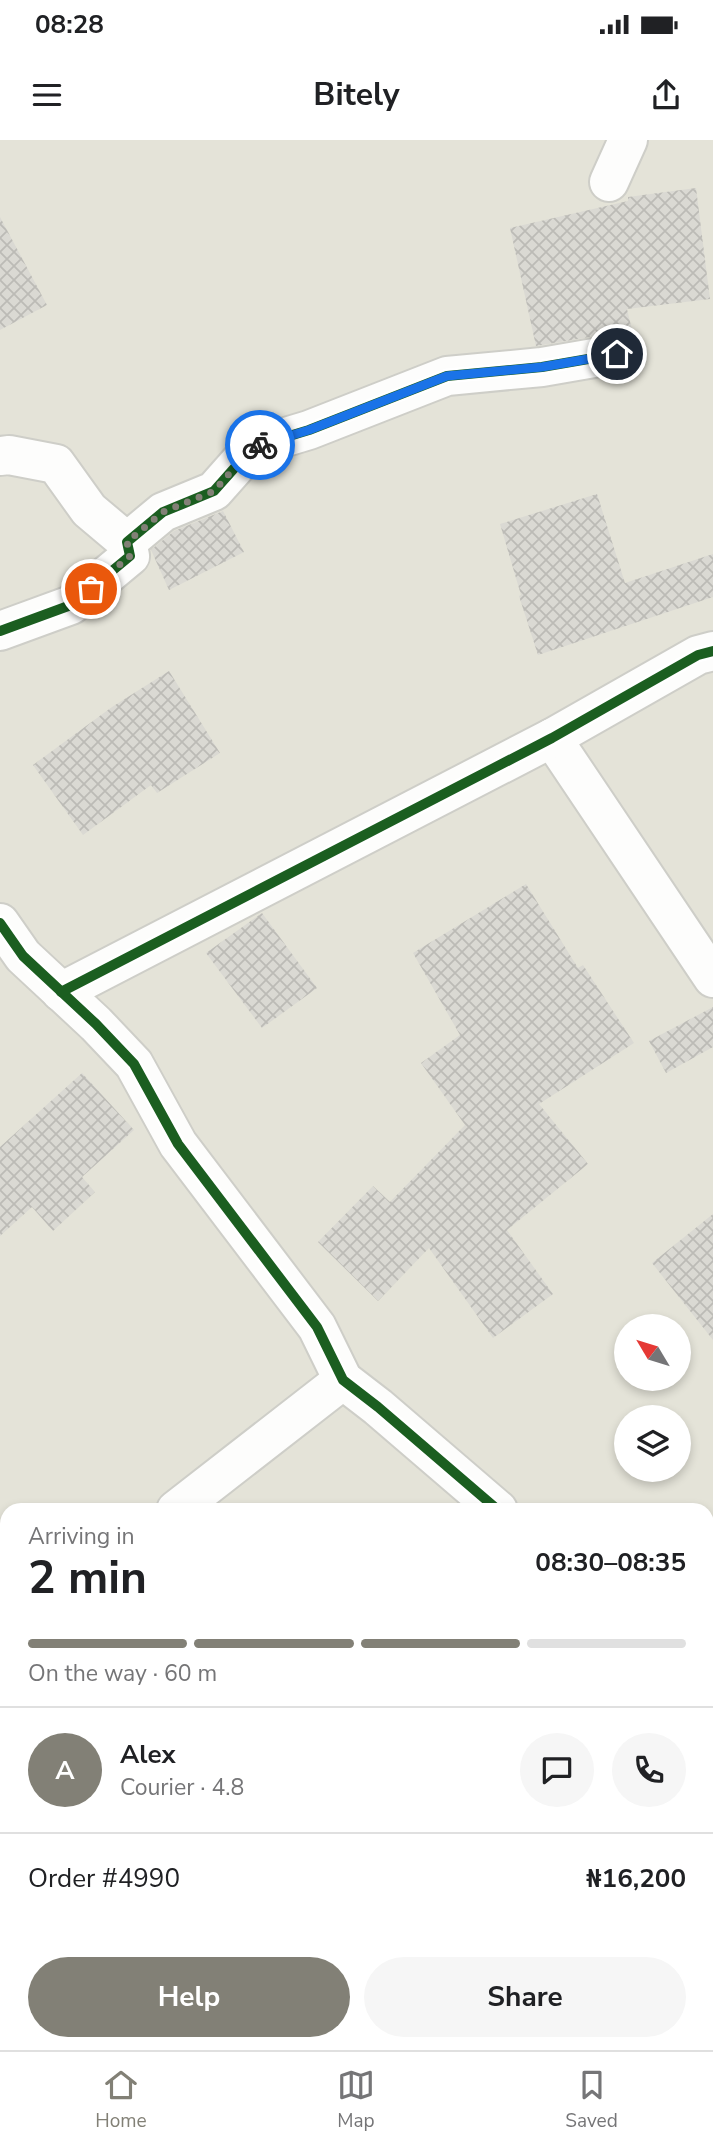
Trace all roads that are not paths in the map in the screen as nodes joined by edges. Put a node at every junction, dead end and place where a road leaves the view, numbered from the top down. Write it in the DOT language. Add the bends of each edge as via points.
graph roads {
  1 [pos="628,140"];
  2 [pos="610,182"];
  3 [pos="617,354"];
  4 [pos="0,456"];
  5 [pos="127,542"];
  6 [pos="0,631"];
  7 [pos="713,651"];
  8 [pos="552,738"];
  9 [pos="0,923"];
  10 [pos="713,978"];
  11 [pos="61,992"];
  12 [pos="343,1380"];
  13 [pos="185,1503"];
  14 [pos="490,1503"];
  1 -- 2 [label="street"];
  3 -- 5 [label="street" via="447,376 253,447 214,491 163,512"];
  4 -- 5 [label="street" via="56,464 89,510"];
  5 -- 6 [label="street" via="130,556 71,605"];
  7 -- 8 [label="street" via="698,654"];
  8 -- 10 [label="street"];
  8 -- 11 [label="street"];
  9 -- 11 [label="street" via="23,956"];
  11 -- 12 [label="street" via="134,1064 178,1144 317,1327"];
  12 -- 13 [label="street"];
  12 -- 14 [label="street"];
}
